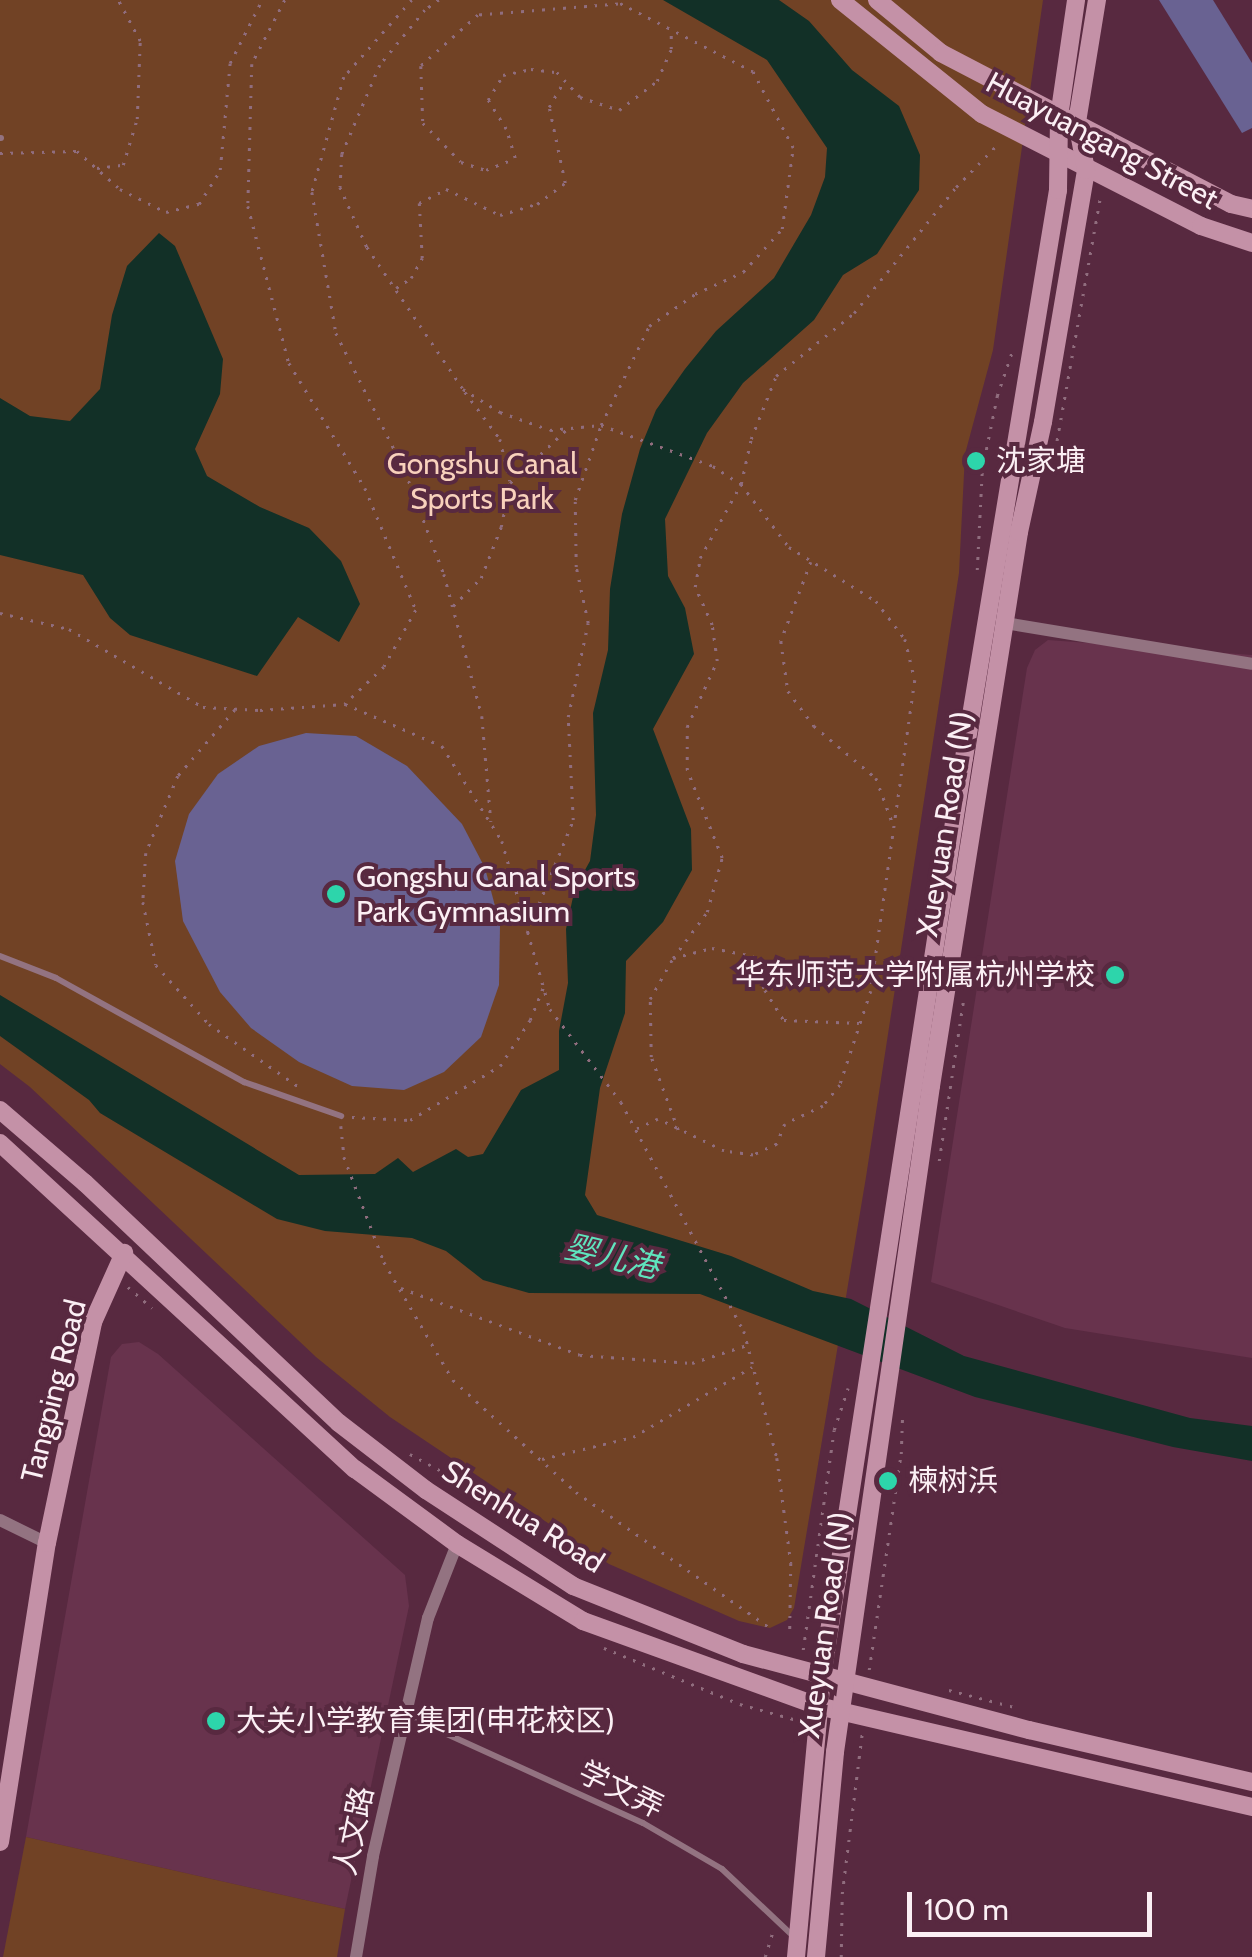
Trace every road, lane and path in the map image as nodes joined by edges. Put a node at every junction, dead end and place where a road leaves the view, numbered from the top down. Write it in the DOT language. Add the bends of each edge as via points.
graph roads {
  1 [pos="118,0"];
  2 [pos="262,0"];
  3 [pos="285,0"];
  4 [pos="412,0"];
  5 [pos="439,0"];
  6 [pos="614,0"];
  7 [pos="840,0"];
  8 [pos="877,0"];
  9 [pos="1076,0"];
  10 [pos="1097,0"];
  11 [pos="620,4"];
  12 [pos="671,33"];
  13 [pos="565,80"];
  14 [pos="1068,120"];
  15 [pos="1012,130"];
  16 [pos="0,153"];
  17 [pos="1056,154"];
  18 [pos="96,168"];
  19 [pos="1086,170"];
  20 [pos="1252,209"];
  21 [pos="1252,242"];
  22 [pos="396,288"];
  23 [pos="463,388"];
  24 [pos="602,425"];
  25 [pos="568,428"];
  26 [pos="510,482"];
  27 [pos="741,484"];
  28 [pos="812,560"];
  29 [pos="452,607"];
  30 [pos="0,614"];
  31 [pos="1005,623"];
  32 [pos="1252,664"];
  33 [pos="346,704"];
  34 [pos="236,709"];
  35 [pos="491,823"];
  36 [pos="894,829"];
  37 [pos="527,934"];
  38 [pos="0,956"];
  39 [pos="672,958"];
  40 [pos="543,987"];
  41 [pos="862,1023"];
  42 [pos="313,1096"];
  43 [pos="0,1110"];
  44 [pos="340,1116"];
  45 [pos="637,1129"];
  46 [pos="679,1131"];
  47 [pos="0,1143"];
  48 [pos="124,1253"];
  49 [pos="114,1274"];
  50 [pos="399,1288"];
  51 [pos="891,1302"];
  52 [pos="153,1308"];
  53 [pos="750,1344"];
  54 [pos="754,1366"];
  55 [pos="902,1415"];
  56 [pos="398,1448"];
  57 [pos="540,1460"];
  58 [pos="0,1520"];
  59 [pos="46,1544"];
  60 [pos="457,1544"];
  61 [pos="595,1575"];
  62 [pos="770,1628"];
  63 [pos="790,1629"];
  64 [pos="597,1645"];
  65 [pos="822,1677"];
  66 [pos="845,1683"];
  67 [pos="866,1688"];
  68 [pos="817,1714"];
  69 [pos="406,1715"];
  70 [pos="840,1719"];
  71 [pos="862,1728"];
  72 [pos="872,1730"];
  73 [pos="1252,1782"];
  74 [pos="1252,1806"];
  75 [pos="0,1842"];
  76 [pos="796,1948"];
  77 [pos="356,1957"];
  78 [pos="816,1957"];
  79 [pos="841,1957"];
  1 -- 18 [label="path" via="140,41 136,119 123,165"];
  2 -- 18 [label="path" via="230,63 220,170 199,204 166,212 120,189"];
  3 -- 33 [label="path" via="252,64 248,206 290,363 365,488 416,610 384,668"];
  4 -- 29 [label="path" via="344,76 312,192 336,333 405,471"];
  5 -- 22 [label="path" via="380,65 342,154 340,187 367,248"];
  6 -- 11 [label="path"];
  7 -- 15 [label="main road, Huayuangang Street" via="982,114"];
  8 -- 14 [label="main road, Huayuangang Street" via="941,53"];
  9 -- 14 [label="main road, Xueyuan Road (N)"];
  10 -- 14 [label="main road, Xueyuan Road (N)"];
  11 -- 12 [label="path"];
  11 -- 13 [label="path" via="478,14 420,66 423,123 461,162 486,170 515,158 488,100 503,75 531,68 558,72"];
  12 -- 13 [label="path" via="657,80 619,110 580,97"];
  12 -- 24 [label="path" via="753,72 793,148 782,229 743,272 649,326"];
  13 -- 22 [label="path" via="548,107 564,182 537,204 500,214 446,189 419,203 422,258"];
  14 -- 17 [label="main road, Xueyuan Road (N)"];
  14 -- 19 [label="main road, Xueyuan Road (N)"];
  14 -- 20 [label="main road, Huayuangang Street"];
  15 -- 17 [label="main road, Huayuangang Street"];
  15 -- 27 [label="path" via="956,187 854,313 776,376"];
  16 -- 18 [label="path" via="77,151"];
  17 -- 19 [label="main road, Huayuangang Street"];
  17 -- 51 [label="main road, Xueyuan Road (N)" via="1058,190 961,777"];
  19 -- 21 [label="main road, Huayuangang Street" via="1201,226"];
  19 -- 31 [label="main road, Xueyuan Road (N)"];
  22 -- 23 [label="path"];
  23 -- 25 [label="path" via="500,412 550,430"];
  23 -- 26 [label="path" via="500,439"];
  24 -- 25 [label="path"];
  24 -- 27 [label="path" via="713,466"];
  24 -- 37 [label="path" via="574,500 576,567 588,623 568,718 573,820"];
  25 -- 26 [label="path"];
  26 -- 29 [label="path" via="482,578"];
  27 -- 28 [label="path" via="789,547"];
  27 -- 39 [label="path" via="700,558 695,588 712,625 717,661 687,728 687,770 722,858 708,912"];
  28 -- 36 [label="path" via="781,641 788,691 814,726 876,778"];
  28 -- 36 [label="path" via="876,600 905,639 915,680"];
  29 -- 35 [label="path" via="482,716"];
  30 -- 34 [label="path" via="69,629 202,707"];
  31 -- 32 [label="street"];
  31 -- 51 [label="main road, Xueyuan Road (N)"];
  33 -- 34 [label="path"];
  33 -- 35 [label="path" via="442,746"];
  34 -- 42 [label="path" via="178,776 146,853 142,902 156,965 209,1024"];
  35 -- 37 [label="path" via="502,840"];
  36 -- 41 [label="path"];
  37 -- 40 [label="path"];
  38 -- 44 [label="lane" via="56,978 244,1082"];
  39 -- 41 [label="path" via="712,948 753,956 784,1020"];
  39 -- 46 [label="path" via="650,999 651,1057"];
  40 -- 44 [label="path" via="500,1066 410,1120"];
  40 -- 45 [label="path" via="550,1010"];
  41 -- 46 [label="path" via="840,1085 824,1106 785,1124 777,1144 753,1155 724,1151"];
  43 -- 65 [label="main road, Shenhua Road" via="339,1423 526,1560 684,1634"];
  44 -- 50 [label="path" via="344,1157"];
  45 -- 46 [label="path" via="658,1119"];
  45 -- 53 [label="path"];
  47 -- 48 [label="main road, Shenhua Road"];
  48 -- 49 [label="main road, Tangping Road"];
  48 -- 60 [label="main road, Shenhua Road" via="306,1427"];
  49 -- 52 [label="path"];
  49 -- 59 [label="main road, Tangping Road" via="93,1322"];
  50 -- 53 [label="path" via="580,1356 692,1364"];
  50 -- 57 [label="path" via="453,1380"];
  51 -- 65 [label="main road, Xueyuan Road (N)" via="870,1371"];
  51 -- 66 [label="main road, Xueyuan Road (N)"];
  53 -- 54 [label="path"];
  54 -- 57 [label="path" via="633,1437"];
  54 -- 63 [label="path" via="777,1458 790,1562"];
  55 -- 67 [label="path" via="902,1454"];
  56 -- 61 [label="path"];
  57 -- 62 [label="path"];
  58 -- 59 [label="street"];
  59 -- 75 [label="main road, Tangping Road"];
  60 -- 68 [label="main road, Shenhua Road" via="583,1621"];
  60 -- 69 [label="street, 人文路" via="428,1618"];
  64 -- 68 [label="path" via="740,1704"];
  65 -- 66 [label="main road, Shenhua Road"];
  65 -- 68 [label="main road, Xueyuan Road (N)"];
  66 -- 67 [label="main road, Shenhua Road"];
  66 -- 70 [label="main road, Xueyuan Road (N)"];
  67 -- 73 [label="main road, Shenhua Road"];
  68 -- 70 [label="main road, Shenhua Road"];
  68 -- 76 [label="main road, Xueyuan Road (N)"];
  69 -- 76 [label="lane, 学文弄" via="643,1823 722,1869"];
  69 -- 77 [label="street, 人文路"];
  70 -- 71 [label="path"];
  70 -- 74 [label="main road, Shenhua Road"];
  70 -- 78 [label="main road, Xueyuan Road (N)"];
  71 -- 72 [label="path"];
  71 -- 79 [label="path"];
}
